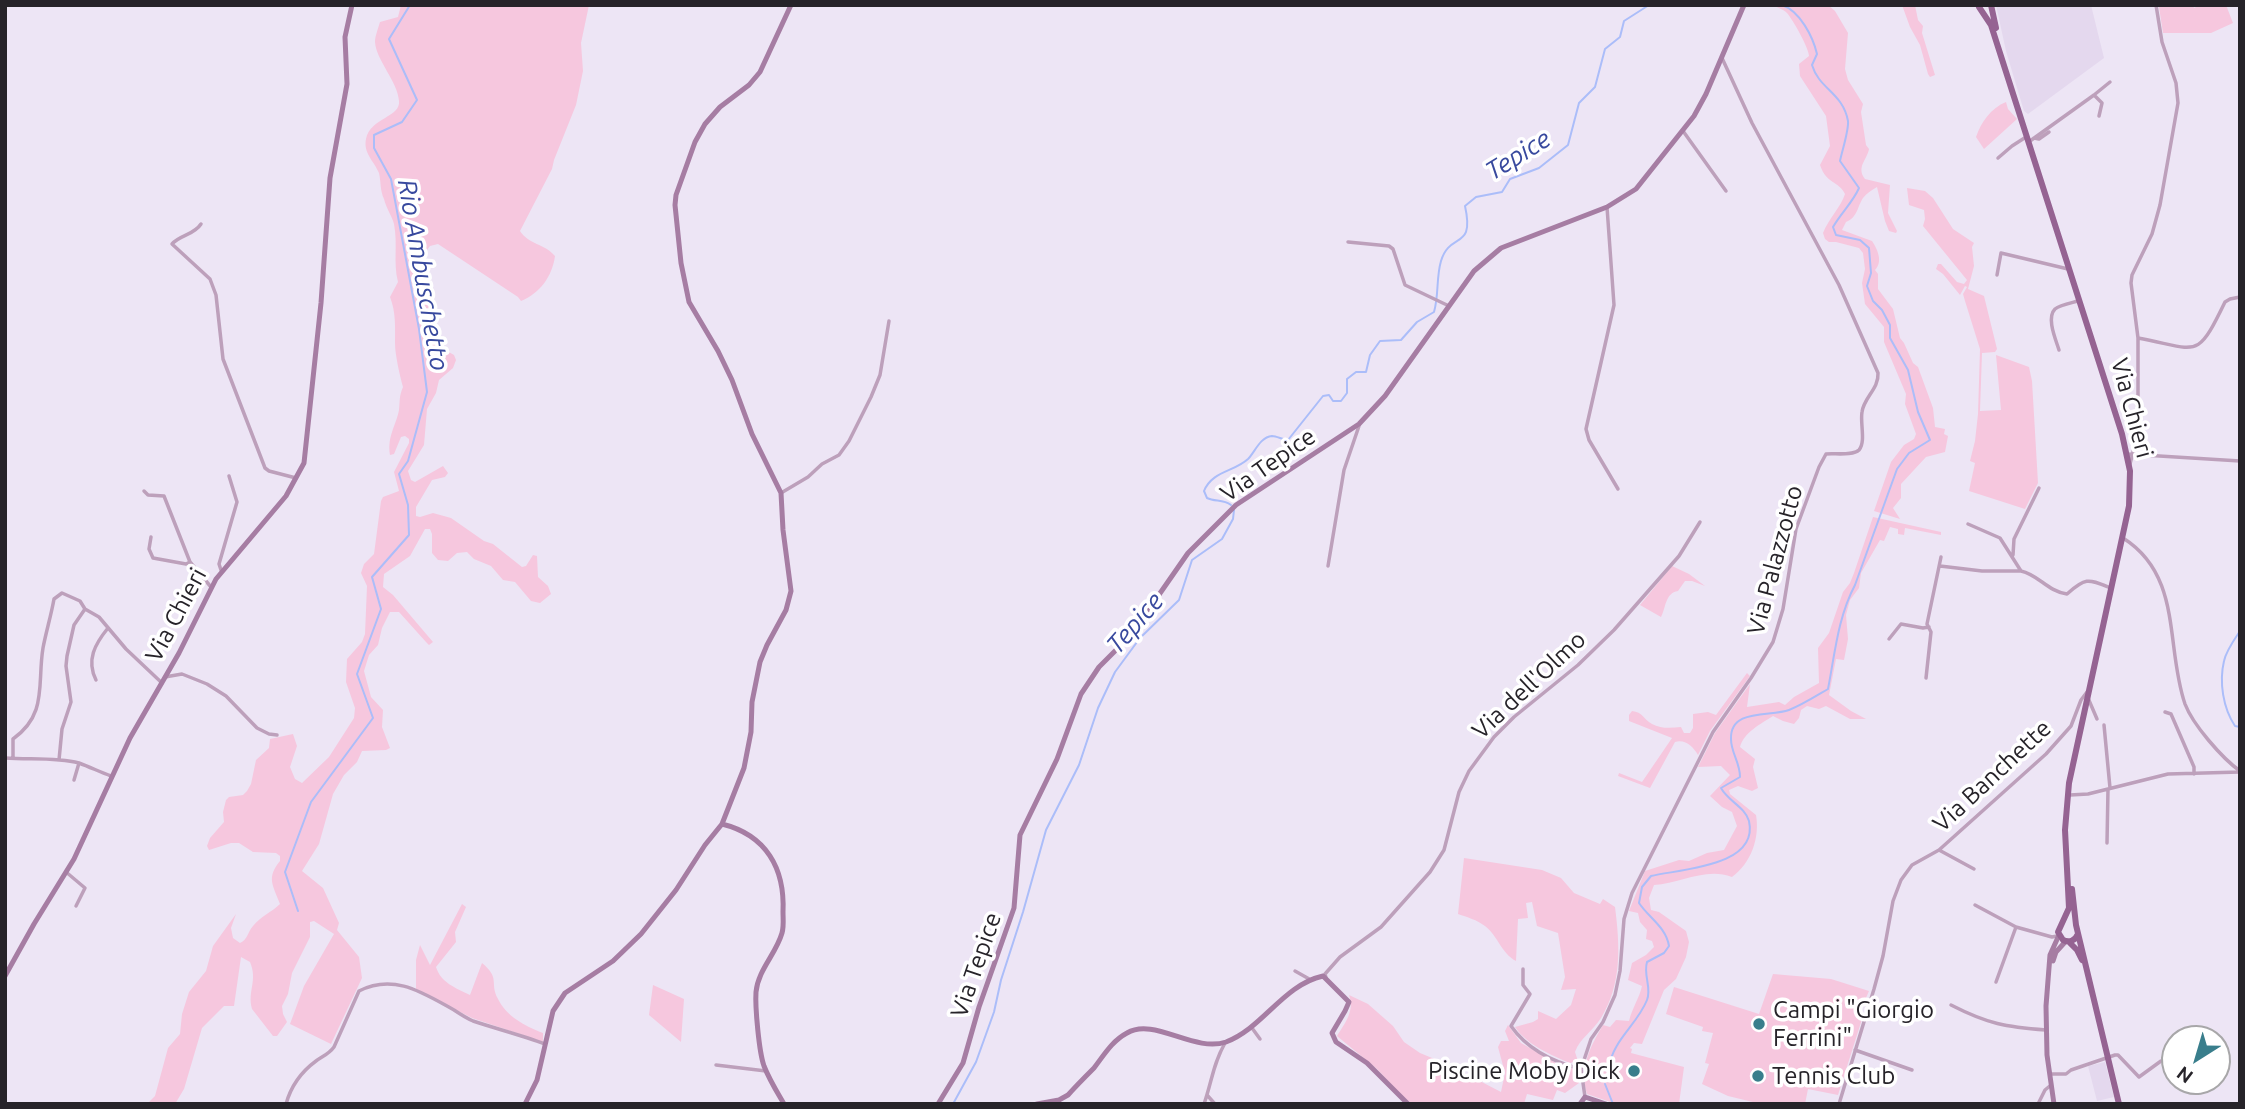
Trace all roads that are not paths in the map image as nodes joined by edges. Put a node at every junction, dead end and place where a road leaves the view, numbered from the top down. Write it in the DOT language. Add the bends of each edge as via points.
graph roads {
  1 [pos="352,5"];
  2 [pos="791,5"];
  3 [pos="1744,5"];
  4 [pos="1991,5"];
  5 [pos="2156,5"];
  6 [pos="1979,6"];
  7 [pos="1722,58"];
  8 [pos="2110,82"];
  9 [pos="2094,95"];
  10 [pos="2099,116"];
  11 [pos="2024,123"];
  12 [pos="1683,131"];
  13 [pos="2049,132"];
  14 [pos="2031,138"];
  15 [pos="1998,158"];
  16 [pos="1727,191"];
  17 [pos="1606,207"];
  18 [pos="201,224"];
  19 [pos="1348,242"];
  20 [pos="2070,270"];
  21 [pos="1997,275"];
  22 [pos="2240,298"];
  23 [pos="2080,300"];
  24 [pos="1449,306"];
  25 [pos="889,321"];
  26 [pos="2138,338"];
  27 [pos="2059,350"];
  28 [pos="1359,424"];
  29 [pos="2130,454"];
  30 [pos="2240,461"];
  31 [pos="229,477"];
  32 [pos="296,478"];
  33 [pos="2039,488"];
  34 [pos="1618,489"];
  35 [pos="144,491"];
  36 [pos="782,493"];
  37 [pos="1700,522"];
  38 [pos="1968,524"];
  39 [pos="151,537"];
  40 [pos="2122,537"];
  41 [pos="1941,557"];
  42 [pos="2012,557"];
  43 [pos="190,562"];
  44 [pos="1328,566"];
  45 [pos="1940,566"];
  46 [pos="221,570"];
  47 [pos="2021,570"];
  48 [pos="211,587"];
  49 [pos="2111,588"];
  50 [pos="85,608"];
  51 [pos="1929,627"];
  52 [pos="108,628"];
  53 [pos="1889,639"];
  54 [pos="1926,678"];
  55 [pos="96,680"];
  56 [pos="164,680"];
  57 [pos="2087,694"];
  58 [pos="2165,712"];
  59 [pos="2097,719"];
  60 [pos="2104,725"];
  61 [pos="277,735"];
  62 [pos="5,758"];
  63 [pos="13,758"];
  64 [pos="59,760"];
  65 [pos="79,763"];
  66 [pos="2240,771"];
  67 [pos="2194,774"];
  68 [pos="111,776"];
  69 [pos="74,780"];
  70 [pos="2109,788"];
  71 [pos="2068,795"];
  72 [pos="722,824"];
  73 [pos="2107,843"];
  74 [pos="1938,850"];
  75 [pos="2067,866"];
  76 [pos="1974,869"];
  77 [pos="66,872"];
  78 [pos="1975,905"];
  79 [pos="76,906"];
  80 [pos="2065,922"];
  81 [pos="2076,925"];
  82 [pos="2016,927"];
  83 [pos="2059,932"];
  84 [pos="2078,934"];
  85 [pos="2068,942"];
  86 [pos="2085,965"];
  87 [pos="1523,969"];
  88 [pos="1295,971"];
  89 [pos="6,972"];
  90 [pos="2049,974"];
  91 [pos="1326,978"];
  92 [pos="1311,980"];
  93 [pos="1996,982"];
  94 [pos="1951,1005"];
  95 [pos="1250,1026"];
  96 [pos="2046,1030"];
  97 [pos="1260,1039"];
  98 [pos="1225,1043"];
  99 [pos="545,1044"];
  100 [pos="1855,1050"];
  101 [pos="2107,1056"];
  102 [pos="2161,1061"];
  103 [pos="716,1065"];
  104 [pos="1581,1069"];
  105 [pos="766,1070"];
  106 [pos="1912,1070"];
  107 [pos="2049,1073"];
  108 [pos="2051,1085"];
  109 [pos="1207,1095"];
  110 [pos="1585,1097"];
  111 [pos="286,1104"];
  112 [pos="525,1104"];
  113 [pos="785,1104"];
  114 [pos="938,1104"];
  115 [pos="1037,1104"];
  116 [pos="1204,1104"];
  117 [pos="1215,1104"];
  118 [pos="1408,1104"];
  119 [pos="1580,1104"];
  120 [pos="1606,1104"];
  121 [pos="1839,1104"];
  122 [pos="2038,1104"];
  123 [pos="2054,1104"];
  124 [pos="2119,1104"];
  1 -- 32 [label="street, Via Chieri" via="345,37 348,84 330,178 307,452"];
  2 -- 36 [label="street" via="760,72 705,124 675,205 689,302 718,351"];
  3 -- 7 [label="street, Via Tepice"];
  4 -- 11 [label="main road, Via Chieri"];
  5 -- 26 [label="street" via="2178,103 2160,205 2132,275"];
  6 -- 11 [label="main road, Via Chieri" via="1991,25"];
  7 -- 12 [label="street, Via Tepice"];
  7 -- 104 [label="street, Via Palazzotto" via="1844,295 1878,380 1862,411 1859,450 1826,454 1819,467 1796,529 1773,642 1713,732 1632,893 1624,919 1615,995"];
  8 -- 9 [label="street"];
  9 -- 10 [label="street" via="2102,103"];
  9 -- 14 [label="street"];
  11 -- 14 [label="main road, Via Chieri"];
  12 -- 16 [label="street"];
  12 -- 17 [label="street, Via Tepice" via="1636,189"];
  13 -- 14 [label="street"];
  14 -- 15 [label="street"];
  14 -- 20 [label="main road, Via Chieri"];
  17 -- 24 [label="street, Via Tepice" via="1501,248 1474,271"];
  17 -- 34 [label="street" via="1615,306 1586,429"];
  18 -- 32 [label="street" via="172,244 209,279 216,295 223,359 265,468"];
  19 -- 24 [label="street" via="1389,246 1405,285"];
  20 -- 21 [label="street" via="2001,253"];
  20 -- 23 [label="main road, Via Chieri"];
  22 -- 26 [label="street" via="2225,302 2209,334 2196,346 2182,348"];
  23 -- 27 [label="street" via="2053,313"];
  23 -- 29 [label="main road, Via Chieri"];
  24 -- 28 [label="street, Via Tepice" via="1385,396"];
  25 -- 36 [label="street" via="880,375 849,441 839,455"];
  26 -- 29 [label="street" via="2138,394"];
  28 -- 44 [label="street" via="1344,470"];
  28 -- 114 [label="street, Via Tepice" via="1236,505 1188,553 1131,635 1098,667 1081,694 1058,759 1020,835 1014,908 963,1063"];
  29 -- 30 [label="street"];
  29 -- 40 [label="main road, Via Chieri" via="2129,506"];
  31 -- 46 [label="street" via="237,502"];
  32 -- 46 [label="street, Via Chieri" via="267,520"];
  33 -- 42 [label="street" via="2014,539"];
  35 -- 43 [label="street" via="165,499"];
  36 -- 72 [label="street" via="791,592 760,662 744,768"];
  37 -- 91 [label="street, Via dell'Olmo" via="1679,556 1614,630 1486,746 1459,792 1444,850 1430,872 1381,927 1340,957"];
  38 -- 42 [label="street" via="2000,538"];
  39 -- 43 [label="street" via="153,558"];
  40 -- 49 [label="main road, Via Chieri"];
  40 -- 66 [label="street" via="2133,544 2162,583 2187,708"];
  41 -- 45 [label="street"];
  42 -- 47 [label="street"];
  43 -- 48 [label="street"];
  45 -- 47 [label="street"];
  45 -- 51 [label="street"];
  46 -- 48 [label="street, Via Chieri"];
  47 -- 49 [label="street" via="2056,593 2067,594 2085,580"];
  48 -- 56 [label="street, Via Chieri"];
  49 -- 57 [label="main road, Via Chieri"];
  50 -- 52 [label="street"];
  50 -- 63 [label="street" via="70,595 62,593 54,599 43,649 40,695 29,726 13,738"];
  50 -- 64 [label="street" via="74,625 67,656 71,702"];
  51 -- 53 [label="street" via="1901,624"];
  51 -- 54 [label="street"];
  52 -- 55 [label="street" via="91,658"];
  52 -- 56 [label="street"];
  56 -- 61 [label="street" via="182,674 207,684 226,696 257,728"];
  56 -- 68 [label="street, Via Chieri"];
  57 -- 59 [label="street"];
  57 -- 71 [label="main road, Via Chieri"];
  57 -- 74 [label="street, Via Banchette" via="2071,726 2046,754"];
  58 -- 67 [label="street" via="2171,714"];
  60 -- 70 [label="street"];
  62 -- 63 [label="street"];
  63 -- 64 [label="street"];
  64 -- 65 [label="street"];
  65 -- 68 [label="street"];
  65 -- 69 [label="street"];
  66 -- 67 [label="street"];
  67 -- 70 [label="street" via="2168,774"];
  68 -- 77 [label="street, Via Chieri"];
  70 -- 71 [label="street"];
  70 -- 73 [label="street"];
  71 -- 75 [label="main road, Via Chieri"];
  72 -- 99 [label="street" via="628,948 557,1002"];
  72 -- 105 [label="street" via="756,839 774,861 784,898 783,930 756,991"];
  74 -- 76 [label="street, Via Banchette"];
  74 -- 100 [label="street, Via Banchette" via="1912,865 1901,880"];
  75 -- 80 [label="main road, Via Chieri" via="2070,908"];
  75 -- 81 [label="main road, Via Chieri"];
  77 -- 79 [label="street" via="85,888"];
  77 -- 89 [label="street, Via Chieri"];
  78 -- 82 [label="street"];
  80 -- 81 [label="main road"];
  80 -- 83 [label="main road"];
  81 -- 84 [label="main road"];
  82 -- 83 [label="street" via="2055,937"];
  82 -- 93 [label="street"];
  83 -- 85 [label="main road"];
  83 -- 90 [label="street"];
  84 -- 85 [label="main road"];
  84 -- 86 [label="main road"];
  85 -- 86 [label="main road"];
  85 -- 90 [label="street" via="2054,954"];
  86 -- 101 [label="main road"];
  87 -- 104 [label="street" via="1523,985 1530,994 1511,1026 1522,1042 1560,1064"];
  88 -- 92 [label="street"];
  90 -- 96 [label="street"];
  91 -- 92 [label="street"];
  91 -- 118 [label="street" via="1349,1002 1332,1033 1336,1042 1367,1063"];
  92 -- 95 [label="street"];
  94 -- 96 [label="street" via="2003,1026"];
  95 -- 97 [label="street"];
  95 -- 98 [label="street"];
  96 -- 107 [label="street"];
  98 -- 109 [label="street" via="1214,1061"];
  98 -- 115 [label="street" via="1135,1029 1115,1041 1068,1095"];
  99 -- 111 [label="street" via="471,1020 399,984 375,984 359,991 331,1052 296,1080"];
  99 -- 112 [label="street" via="537,1080"];
  100 -- 106 [label="street"];
  100 -- 121 [label="street, Via Banchette"];
  101 -- 102 [label="street" via="2118,1055 2139,1077"];
  101 -- 107 [label="street" via="2066,1074"];
  101 -- 124 [label="main road"];
  103 -- 105 [label="street"];
  104 -- 110 [label="street, Via Palazzotto"];
  105 -- 113 [label="street"];
  107 -- 108 [label="street"];
  108 -- 122 [label="street"];
  108 -- 123 [label="street"];
  109 -- 116 [label="street"];
  109 -- 117 [label="street"];
  110 -- 119 [label="street"];
  110 -- 120 [label="street"];
}
